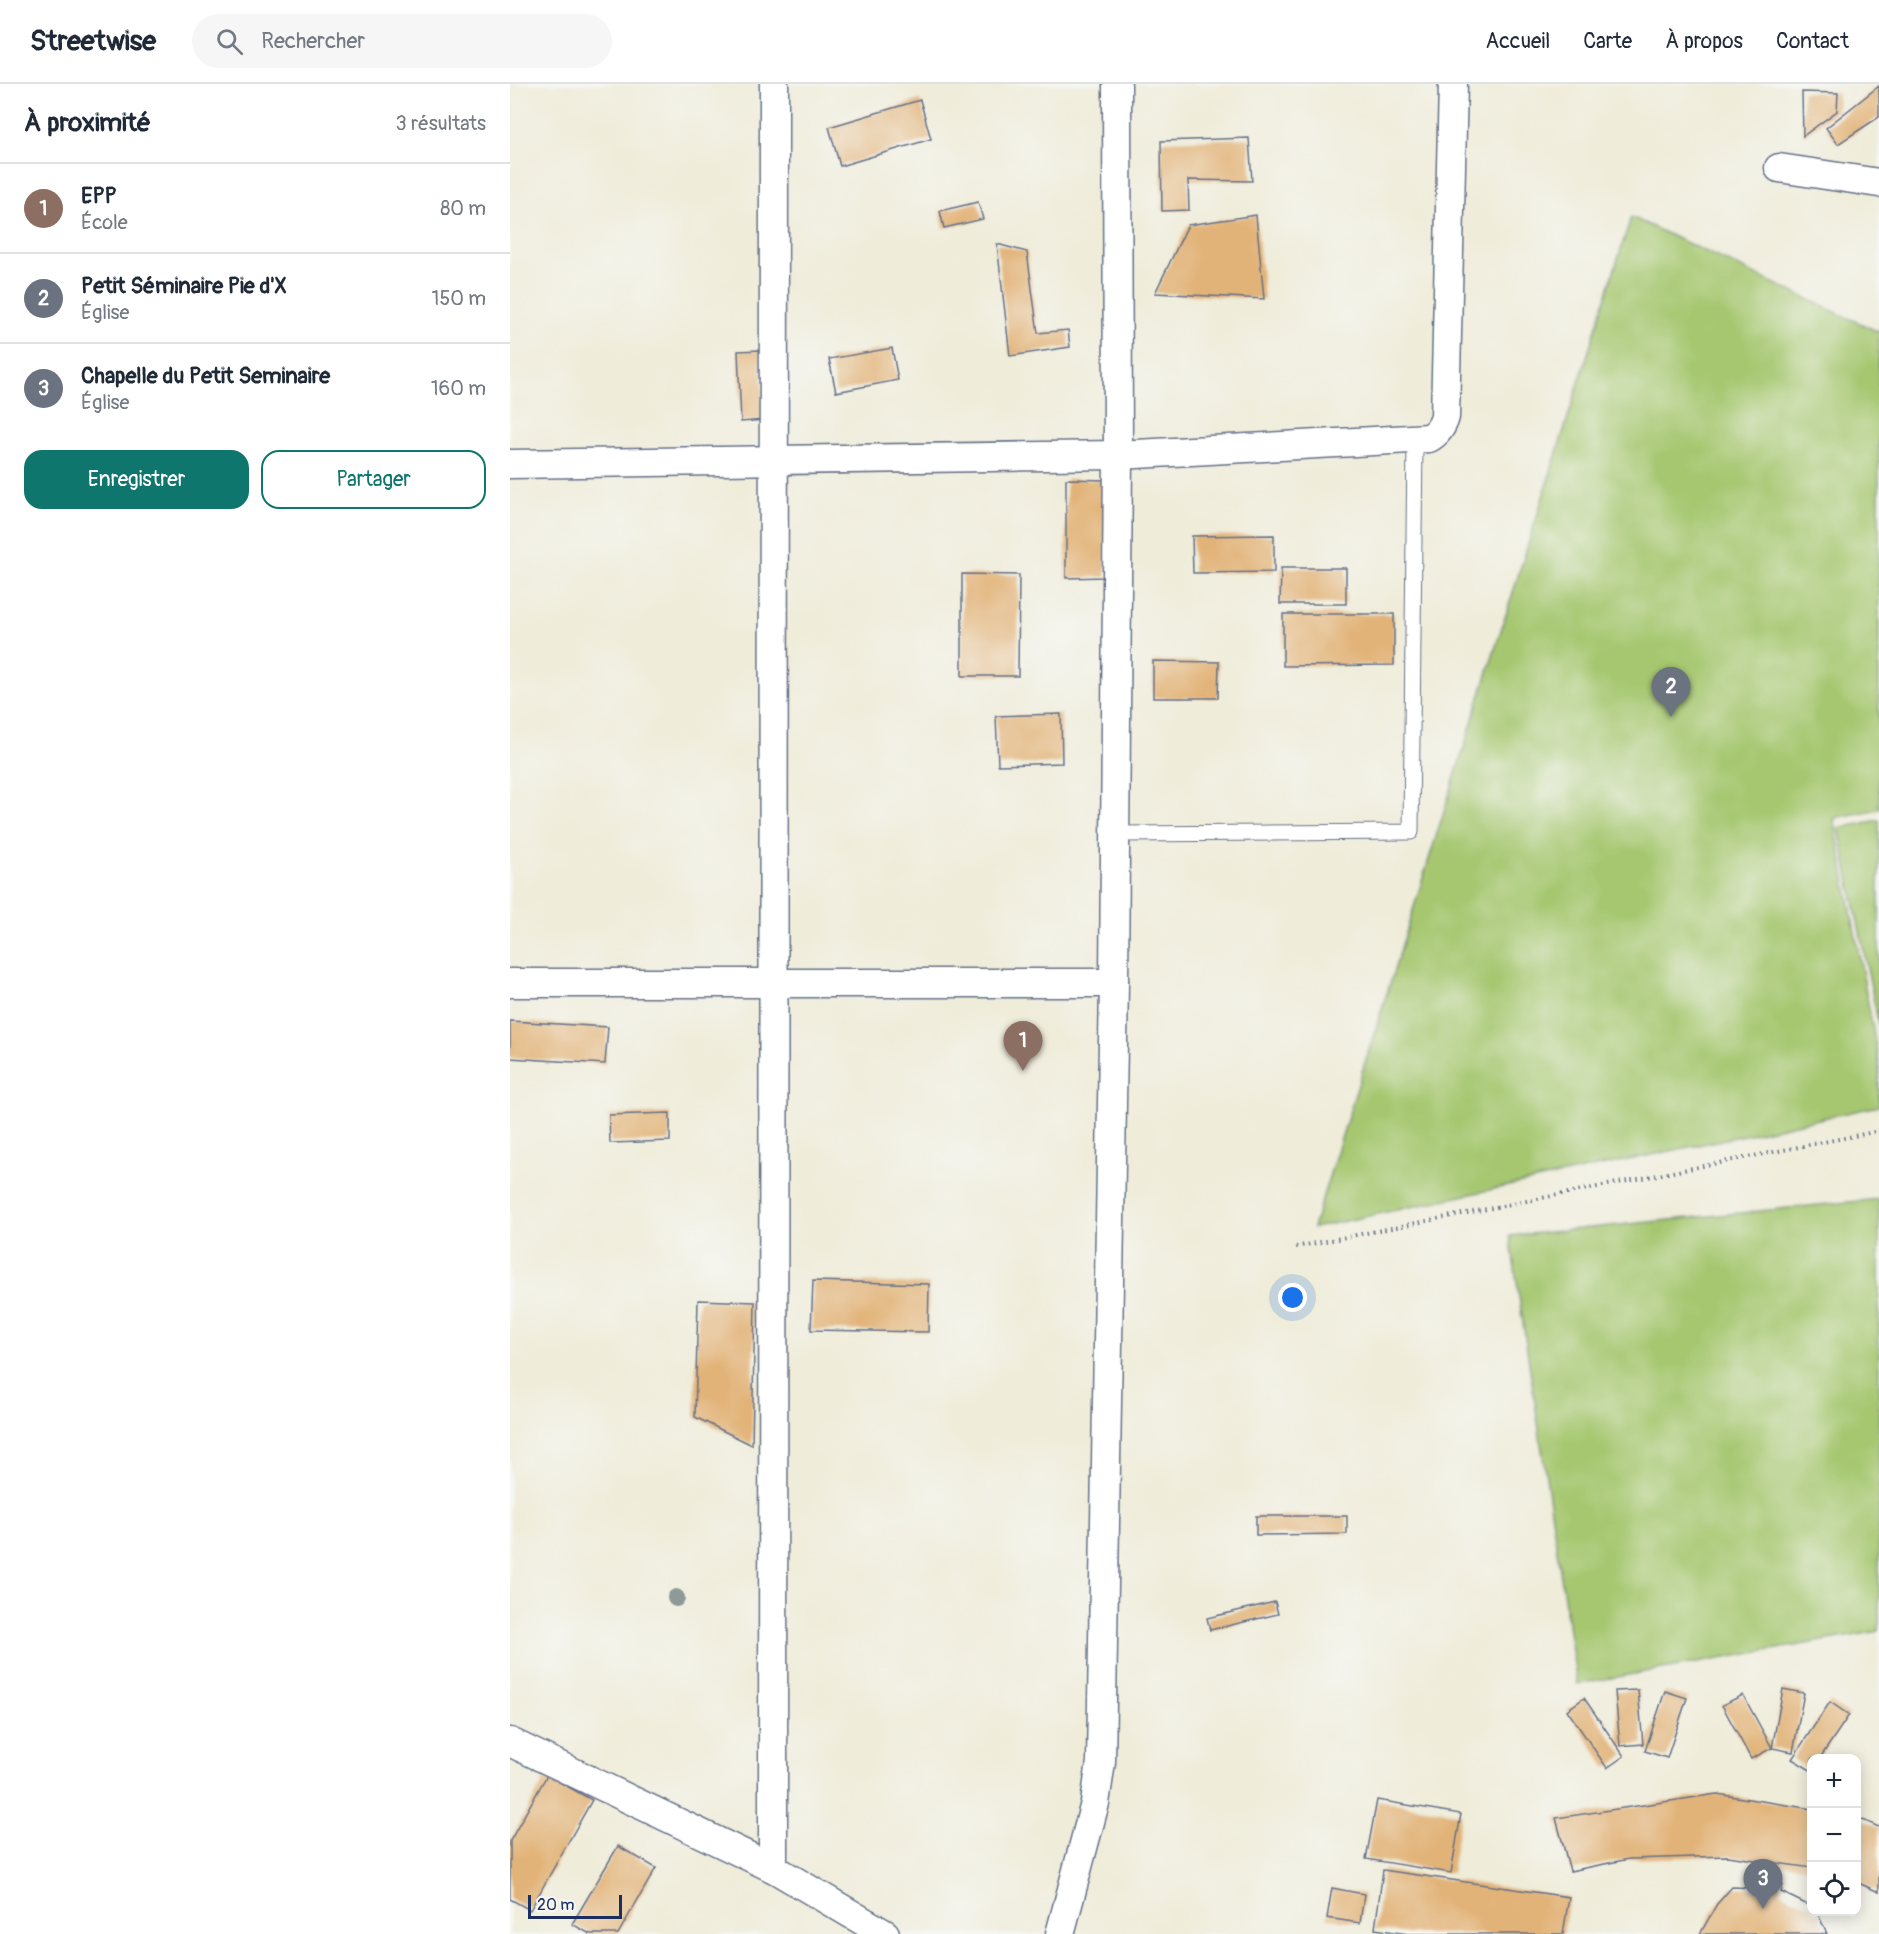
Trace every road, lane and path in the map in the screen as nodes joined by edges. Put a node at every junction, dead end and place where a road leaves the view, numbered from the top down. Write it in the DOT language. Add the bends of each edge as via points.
graph roads {
  1 [pos="774,84"];
  2 [pos="1117,84"];
  3 [pos="1452,84"];
  4 [pos="1779,168"];
  5 [pos="1879,183"];
  6 [pos="1414,439"];
  7 [pos="1118,455"];
  8 [pos="774,460"];
  9 [pos="510,464"];
  10 [pos="1115,834"];
  11 [pos="773,982"];
  12 [pos="510,983"];
  13 [pos="1114,983"];
  14 [pos="1879,1131"];
  15 [pos="1296,1247"];
  16 [pos="510,1742"];
  17 [pos="773,1868"];
  18 [pos="885,1934"];
  19 [pos="1059,1934"];
  1 -- 8 [label="street"];
  2 -- 7 [label="street"];
  3 -- 6 [label="street" via="1445,417 1437,433"];
  4 -- 5 [label="street"];
  6 -- 7 [label="street"];
  6 -- 10 [label="lane" via="1411,832"];
  7 -- 8 [label="street"];
  7 -- 10 [label="street"];
  8 -- 9 [label="street"];
  8 -- 11 [label="street"];
  10 -- 13 [label="street"];
  11 -- 12 [label="street"];
  11 -- 13 [label="street"];
  11 -- 17 [label="street"];
  13 -- 19 [label="street" via="1101,1762 1095,1803"];
  14 -- 15 [label="path"];
  16 -- 17 [label="street"];
  17 -- 18 [label="street"];
}
